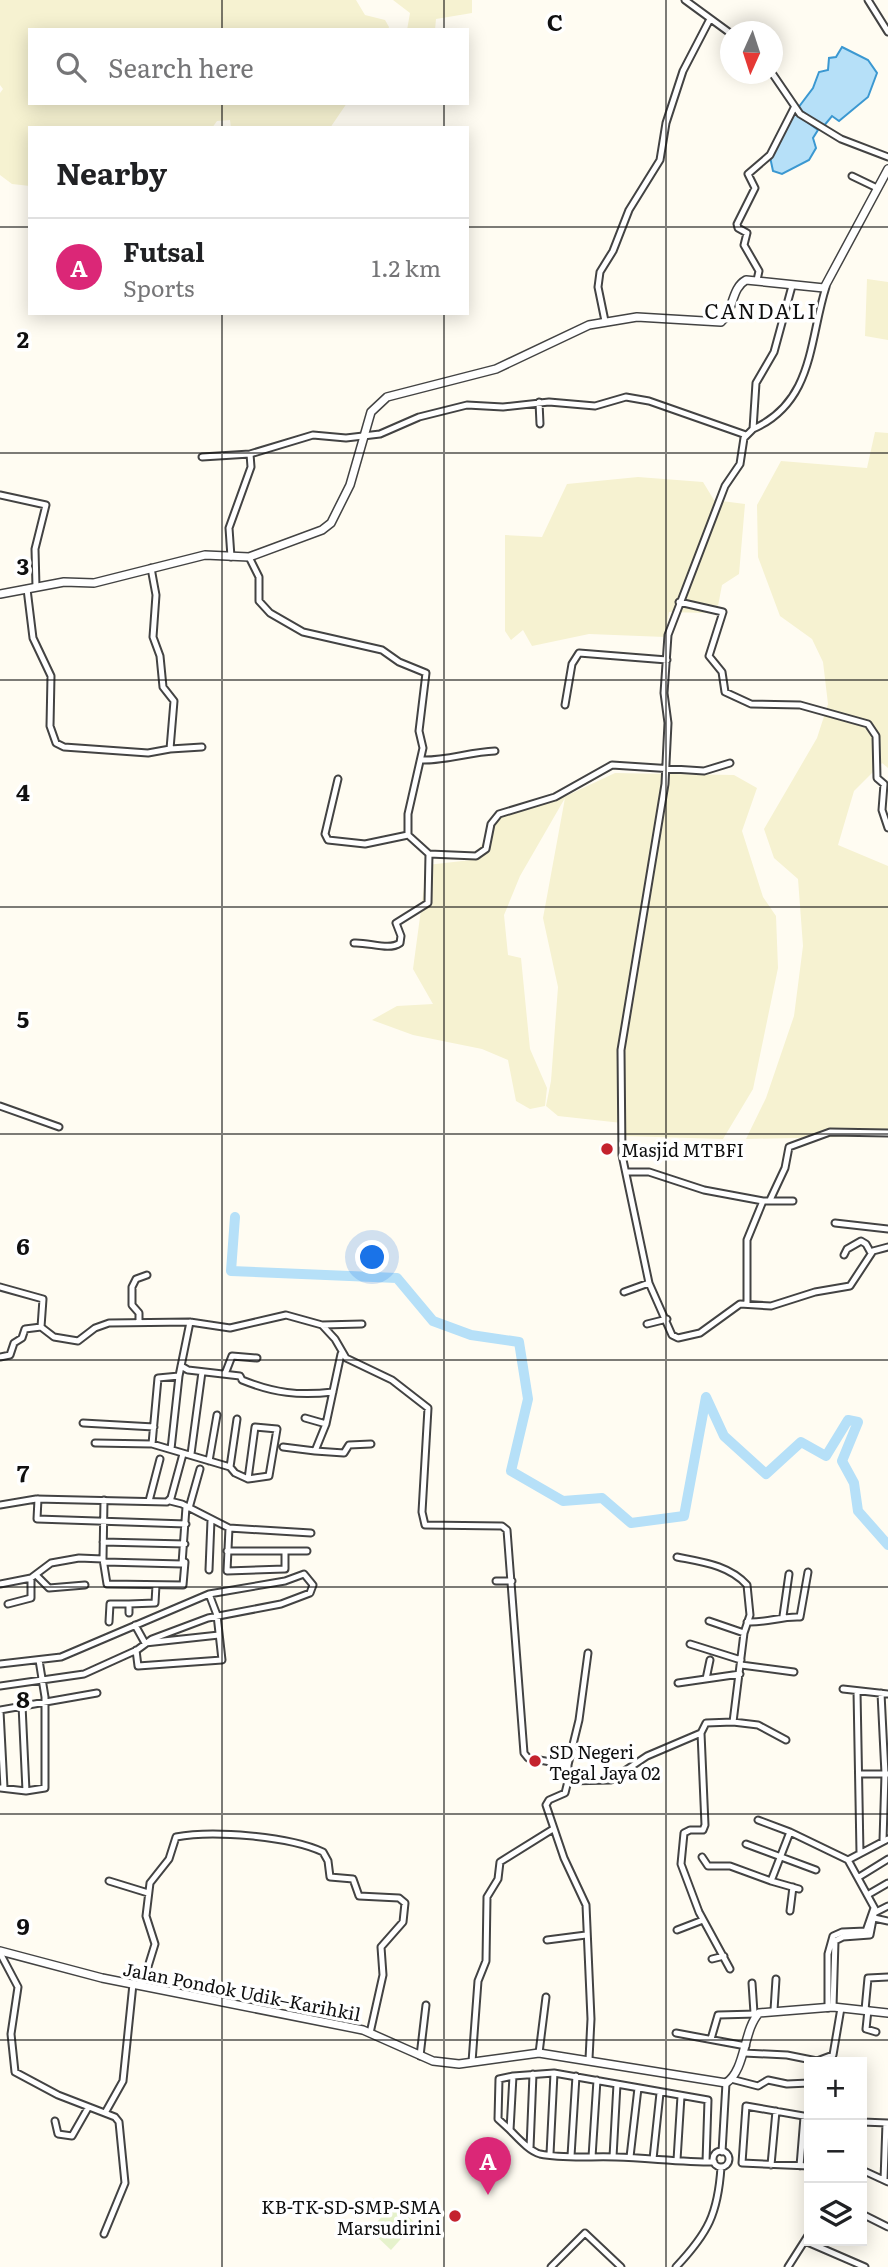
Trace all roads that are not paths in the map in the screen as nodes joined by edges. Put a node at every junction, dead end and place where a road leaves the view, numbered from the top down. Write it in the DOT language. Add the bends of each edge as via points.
graph roads {
  1 [pos="685,0"];
  2 [pos="868,0"];
  3 [pos="710,19"];
  4 [pos="720,26"];
  5 [pos="888,32"];
  6 [pos="779,84"];
  7 [pos="794,108"];
  8 [pos="888,157"];
  9 [pos="888,171"];
  10 [pos="852,176"];
  11 [pos="877,188"];
  12 [pos="757,280"];
  13 [pos="792,286"];
  14 [pos="826,287"];
  15 [pos="605,321"];
  16 [pos="539,402"];
  17 [pos="540,424"];
  18 [pos="754,429"];
  19 [pos="746,435"];
  20 [pos="363,436"];
  21 [pos="250,454"];
  22 [pos="202,457"];
  23 [pos="0,495"];
  24 [pos="249,556"];
  25 [pos="230,557"];
  26 [pos="151,568"];
  27 [pos="36,587"];
  28 [pos="27,589"];
  29 [pos="0,594"];
  30 [pos="679,603"];
  31 [pos="667,660"];
  32 [pos="565,705"];
  33 [pos="202,747"];
  34 [pos="170,749"];
  35 [pos="495,751"];
  36 [pos="421,760"];
  37 [pos="730,763"];
  38 [pos="666,770"];
  39 [pos="338,779"];
  40 [pos="888,828"];
  41 [pos="408,835"];
  42 [pos="429,854"];
  43 [pos="354,943"];
  44 [pos="0,1107"];
  45 [pos="59,1126"];
  46 [pos="888,1133"];
  47 [pos="626,1172"];
  48 [pos="766,1201"];
  49 [pos="793,1201"];
  50 [pos="835,1223"];
  51 [pos="888,1228"];
  52 [pos="888,1247"];
  53 [pos="871,1253"];
  54 [pos="844,1255"];
  55 [pos="147,1275"];
  56 [pos="649,1283"];
  57 [pos="0,1287"];
  58 [pos="624,1292"];
  59 [pos="747,1304"];
  60 [pos="667,1319"];
  61 [pos="139,1322"];
  62 [pos="190,1322"];
  63 [pos="362,1324"];
  64 [pos="647,1324"];
  65 [pos="322,1325"];
  66 [pos="41,1327"];
  67 [pos="341,1354"];
  68 [pos="0,1357"];
  69 [pos="257,1358"];
  70 [pos="181,1366"];
  71 [pos="202,1372"];
  72 [pos="225,1374"];
  73 [pos="179,1376"];
  74 [pos="333,1392"];
  75 [pos="218,1415"];
  76 [pos="305,1418"];
  77 [pos="237,1419"];
  78 [pos="83,1423"];
  79 [pos="326,1424"];
  80 [pos="154,1427"];
  81 [pos="95,1443"];
  82 [pos="152,1444"];
  83 [pos="371,1444"];
  84 [pos="283,1447"];
  85 [pos="172,1449"];
  86 [pos="315,1451"];
  87 [pos="183,1454"];
  88 [pos="191,1454"];
  89 [pos="160,1459"];
  90 [pos="209,1461"];
  91 [pos="230,1467"];
  92 [pos="200,1469"];
  93 [pos="248,1479"];
  94 [pos="38,1499"];
  95 [pos="104,1500"];
  96 [pos="149,1501"];
  97 [pos="170,1501"];
  98 [pos="0,1505"];
  99 [pos="188,1507"];
  100 [pos="211,1520"];
  101 [pos="104,1521"];
  102 [pos="186,1524"];
  103 [pos="229,1528"];
  104 [pos="311,1533"];
  105 [pos="103,1542"];
  106 [pos="185,1544"];
  107 [pos="227,1551"];
  108 [pos="285,1551"];
  109 [pos="307,1551"];
  110 [pos="677,1557"];
  111 [pos="104,1560"];
  112 [pos="185,1562"];
  113 [pos="209,1570"];
  114 [pos="808,1572"];
  115 [pos="789,1574"];
  116 [pos="34,1577"];
  117 [pos="496,1581"];
  118 [pos="512,1581"];
  119 [pos="0,1584"];
  120 [pos="85,1585"];
  121 [pos="156,1585"];
  122 [pos="209,1594"];
  123 [pos="8,1604"];
  124 [pos="129,1604"];
  125 [pos="129,1613"];
  126 [pos="217,1615"];
  127 [pos="783,1616"];
  128 [pos="709,1621"];
  129 [pos="109,1622"];
  130 [pos="747,1622"];
  131 [pos="135,1625"];
  132 [pos="744,1633"];
  133 [pos="219,1635"];
  134 [pos="145,1643"];
  135 [pos="690,1644"];
  136 [pos="136,1650"];
  137 [pos="588,1653"];
  138 [pos="39,1660"];
  139 [pos="710,1660"];
  140 [pos="741,1662"];
  141 [pos="0,1664"];
  142 [pos="794,1672"];
  143 [pos="740,1674"];
  144 [pos="706,1679"];
  145 [pos="43,1680"];
  146 [pos="678,1684"];
  147 [pos="0,1686"];
  148 [pos="843,1689"];
  149 [pos="857,1691"];
  150 [pos="97,1693"];
  151 [pos="885,1693"];
  152 [pos="46,1702"];
  153 [pos="22,1705"];
  154 [pos="0,1711"];
  155 [pos="733,1722"];
  156 [pos="701,1733"];
  157 [pos="786,1740"];
  158 [pos="568,1765"];
  159 [pos="860,1774"];
  160 [pos="887,1774"];
  161 [pos="568,1781"];
  162 [pos="2,1788"];
  163 [pos="26,1791"];
  164 [pos="758,1820"];
  165 [pos="553,1829"];
  166 [pos="790,1832"];
  167 [pos="886,1840"];
  168 [pos="746,1844"];
  169 [pos="860,1853"];
  170 [pos="780,1856"];
  171 [pos="702,1857"];
  172 [pos="888,1859"];
  173 [pos="848,1860"];
  174 [pos="816,1870"];
  175 [pos="859,1877"];
  176 [pos="109,1881"];
  177 [pos="771,1881"];
  178 [pos="888,1883"];
  179 [pos="148,1893"];
  180 [pos="869,1894"];
  181 [pos="888,1906"];
  182 [pos="790,1911"];
  183 [pos="874,1915"];
  184 [pos="703,1920"];
  185 [pos="888,1922"];
  186 [pos="677,1930"];
  187 [pos="586,1935"];
  188 [pos="547,1940"];
  189 [pos="0,1952"];
  190 [pos="724,1956"];
  191 [pos="712,1959"];
  192 [pos="730,1969"];
  193 [pos="888,1977"];
  194 [pos="776,1979"];
  195 [pos="752,1983"];
  196 [pos="132,1984"];
  197 [pos="142,1986"];
  198 [pos="545,1997"];
  199 [pos="426,2006"];
  200 [pos="834,2008"];
  201 [pos="774,2010"];
  202 [pos="866,2010"];
  203 [pos="888,2013"];
  204 [pos="755,2014"];
  205 [pos="876,2032"];
  206 [pos="370,2033"];
  207 [pos="676,2033"];
  208 [pos="711,2039"];
  209 [pos="745,2049"];
  210 [pos="539,2053"];
  211 [pos="419,2056"];
  212 [pos="589,2059"];
  213 [pos="472,2062"];
  214 [pos="554,2073"];
  215 [pos="533,2074"];
  216 [pos="513,2076"];
  217 [pos="576,2076"];
  218 [pos="597,2080"];
  219 [pos="729,2081"];
  220 [pos="804,2083"];
  221 [pos="617,2084"];
  222 [pos="638,2088"];
  223 [pos="660,2093"];
  224 [pos="681,2096"];
  225 [pos="88,2108"];
  226 [pos="776,2111"];
  227 [pos="105,2113"];
  228 [pos="804,2117"];
  229 [pos="806,2120"];
  230 [pos="55,2121"];
  231 [pos="867,2122"];
  232 [pos="887,2123"];
  233 [pos="510,2130"];
  234 [pos="530,2148"];
  235 [pos="722,2152"];
  236 [pos="550,2154"];
  237 [pos="571,2155"];
  238 [pos="592,2157"];
  239 [pos="613,2157"];
  240 [pos="631,2158"];
  241 [pos="653,2159"];
  242 [pos="677,2160"];
  243 [pos="706,2162"];
  244 [pos="714,2162"];
  245 [pos="729,2162"];
  246 [pos="742,2163"];
  247 [pos="771,2165"];
  248 [pos="800,2166"];
  249 [pos="804,2166"];
  250 [pos="721,2167"];
  251 [pos="867,2172"];
  252 [pos="886,2181"];
  253 [pos="867,2216"];
  254 [pos="888,2227"];
  255 [pos="104,2234"];
  256 [pos="804,2243"];
  257 [pos="817,2246"];
  258 [pos="614,2261"];
  259 [pos="551,2267"];
  260 [pos="609,2267"];
  261 [pos="621,2267"];
  262 [pos="676,2267"];
  263 [pos="788,2267"];
  264 [pos="865,2267"];
  1 -- 3 [label="street"];
  2 -- 5 [label="street"];
  3 -- 4 [label="street"];
  3 -- 15 [label="street" via="683,71 660,160 629,210 600,272 598,287"];
  6 -- 7 [label="street"];
  7 -- 8 [label="street" via="841,139"];
  7 -- 12 [label="street" via="770,155 748,174 755,186 737,222 747,233 744,244 759,271"];
  9 -- 11 [label="street"];
  10 -- 11 [label="street"];
  11 -- 14 [label="street"];
  12 -- 13 [label="street"];
  12 -- 15 [label="street" via="740,283 721,322 650,317"];
  13 -- 14 [label="street"];
  13 -- 18 [label="street" via="774,352 757,379 752,403"];
  14 -- 18 [label="street" via="804,379 775,415"];
  15 -- 20 [label="street" via="496,369 387,397 371,412"];
  16 -- 17 [label="street"];
  16 -- 19 [label="street" via="595,406 623,397 641,398"];
  16 -- 20 [label="street" via="467,405"];
  18 -- 19 [label="street"];
  19 -- 30 [label="street" via="741,461 725,486"];
  20 -- 21 [label="street" via="313,435"];
  20 -- 24 [label="street" via="356,468 331,523"];
  21 -- 22 [label="street"];
  21 -- 25 [label="street" via="251,467 229,528"];
  23 -- 27 [label="street" via="46,505 35,549"];
  24 -- 25 [label="street"];
  24 -- 36 [label="street" via="259,577 259,601 270,613 303,632 382,650 426,673 419,730"];
  25 -- 26 [label="street" via="205,555"];
  26 -- 27 [label="street" via="86,584"];
  26 -- 34 [label="street" via="156,595 153,637 163,687 174,702"];
  27 -- 28 [label="street"];
  28 -- 29 [label="street"];
  28 -- 34 [label="street" via="33,638 51,676 51,736 58,745 148,753"];
  30 -- 31 [label="street" via="668,635"];
  30 -- 40 [label="street" via="723,612 709,656 722,672 725,692 731,696 751,704 800,705 868,724 876,736 877,778 884,784 882,810"];
  31 -- 32 [label="street" via="579,653 572,664"];
  31 -- 38 [label="street"];
  33 -- 34 [label="street"];
  35 -- 36 [label="street"];
  36 -- 41 [label="street" via="408,814"];
  37 -- 38 [label="street" via="704,771"];
  38 -- 42 [label="street" via="612,765 555,797 499,814 479,856"];
  38 -- 47 [label="street" via="621,1050 620,1122"];
  39 -- 41 [label="street" via="325,834 328,840 365,844"];
  41 -- 42 [label="street"];
  42 -- 43 [label="street" via="428,903 396,923 400,943 388,947"];
  44 -- 45 [label="street"];
  46 -- 48 [label="street" via="830,1132 789,1147 785,1168"];
  47 -- 48 [label="street" via="649,1172 704,1190"];
  47 -- 56 [label="street"];
  48 -- 49 [label="street"];
  48 -- 59 [label="street" via="747,1240"];
  50 -- 51 [label="street"];
  52 -- 53 [label="street"];
  53 -- 54 [label="street" via="861,1241"];
  53 -- 59 [label="street" via="850,1286 771,1306"];
  55 -- 61 [label="street" via="138,1277 132,1287 132,1305 139,1312"];
  56 -- 58 [label="street"];
  56 -- 60 [label="street"];
  57 -- 66 [label="street" via="43,1299"];
  59 -- 60 [label="street" via="737,1305 696,1335 674,1337"];
  60 -- 64 [label="street"];
  61 -- 62 [label="street"];
  61 -- 66 [label="street" via="100,1326 78,1341 54,1337"];
  62 -- 65 [label="street" via="230,1328 282,1315"];
  62 -- 70 [label="street"];
  63 -- 65 [label="street"];
  65 -- 67 [label="street" via="338,1343"];
  66 -- 68 [label="street" via="25,1329 10,1355"];
  67 -- 74 [label="street"];
  67 -- 118 [label="street" via="392,1380 428,1408 422,1521 430,1527 502,1526 508,1536"];
  69 -- 72 [label="street" via="232,1356"];
  70 -- 71 [label="street"];
  70 -- 73 [label="street"];
  71 -- 72 [label="street"];
  71 -- 88 [label="street"];
  72 -- 74 [label="street" via="278,1393"];
  73 -- 80 [label="street" via="158,1378"];
  73 -- 85 [label="street"];
  74 -- 79 [label="street"];
  75 -- 90 [label="street"];
  76 -- 79 [label="street"];
  77 -- 91 [label="street"];
  78 -- 80 [label="street"];
  79 -- 86 [label="street"];
  80 -- 82 [label="street"];
  81 -- 82 [label="street"];
  82 -- 85 [label="street"];
  83 -- 86 [label="street" via="349,1445 344,1453"];
  84 -- 86 [label="street"];
  85 -- 87 [label="street"];
  87 -- 88 [label="street"];
  87 -- 97 [label="street"];
  88 -- 90 [label="street"];
  89 -- 96 [label="street"];
  90 -- 91 [label="street"];
  91 -- 93 [label="street"];
  92 -- 99 [label="street"];
  93 -- 93 [label="street" via="269,1476 277,1429 255,1427"];
  94 -- 95 [label="street"];
  94 -- 98 [label="street"];
  94 -- 101 [label="street" via="37,1519"];
  95 -- 96 [label="street"];
  95 -- 101 [label="street"];
  96 -- 97 [label="street"];
  97 -- 99 [label="street"];
  99 -- 100 [label="street"];
  99 -- 102 [label="street"];
  100 -- 103 [label="street"];
  100 -- 113 [label="street"];
  101 -- 102 [label="street"];
  101 -- 105 [label="street"];
  102 -- 106 [label="street"];
  103 -- 104 [label="street"];
  103 -- 107 [label="street"];
  105 -- 106 [label="street"];
  105 -- 111 [label="street"];
  106 -- 112 [label="street"];
  107 -- 108 [label="street"];
  107 -- 108 [label="street" via="228,1571 285,1569"];
  108 -- 109 [label="street"];
  110 -- 130 [label="street" via="713,1564 746,1583"];
  111 -- 112 [label="street"];
  111 -- 116 [label="street" via="51,1563"];
  111 -- 121 [label="street" via="107,1584"];
  112 -- 121 [label="street" via="184,1585"];
  114 -- 127 [label="street" via="800,1617"];
  115 -- 127 [label="street"];
  116 -- 119 [label="street"];
  116 -- 120 [label="street" via="49,1588"];
  116 -- 123 [label="street" via="32,1598"];
  117 -- 118 [label="street"];
  118 -- 158 [label="street" via="524,1753 528,1758"];
  121 -- 124 [label="street" via="152,1605"];
  122 -- 126 [label="street"];
  122 -- 126 [label="street" via="304,1574 313,1585 310,1593 281,1604"];
  122 -- 131 [label="street"];
  124 -- 125 [label="street"];
  124 -- 129 [label="street" via="110,1604"];
  126 -- 133 [label="street"];
  126 -- 134 [label="street"];
  127 -- 130 [label="street" via="770,1623"];
  128 -- 132 [label="street"];
  130 -- 132 [label="street"];
  131 -- 134 [label="street"];
  131 -- 138 [label="street" via="61,1657"];
  132 -- 140 [label="street"];
  133 -- 134 [label="street"];
  133 -- 136 [label="street" via="222,1660 138,1666"];
  134 -- 136 [label="street"];
  135 -- 140 [label="street"];
  136 -- 145 [label="street" via="84,1674"];
  137 -- 158 [label="street"];
  138 -- 141 [label="street"];
  138 -- 145 [label="street"];
  139 -- 144 [label="street"];
  140 -- 142 [label="street"];
  140 -- 143 [label="street"];
  143 -- 144 [label="street"];
  143 -- 155 [label="street"];
  144 -- 146 [label="street"];
  145 -- 147 [label="street"];
  145 -- 152 [label="street"];
  148 -- 149 [label="street"];
  149 -- 151 [label="street"];
  149 -- 159 [label="street"];
  150 -- 152 [label="street"];
  151 -- 160 [label="street"];
  152 -- 153 [label="street"];
  152 -- 163 [label="street" via="46,1788"];
  153 -- 154 [label="street"];
  153 -- 163 [label="street"];
  154 -- 162 [label="street"];
  155 -- 156 [label="street" via="706,1723"];
  155 -- 157 [label="street" via="758,1726"];
  156 -- 161 [label="street" via="647,1756 611,1780"];
  156 -- 184 [label="street" via="705,1825 702,1830 684,1833 680,1857"];
  158 -- 161 [label="street"];
  159 -- 160 [label="street"];
  159 -- 169 [label="street"];
  160 -- 167 [label="street"];
  161 -- 165 [label="street" via="565,1793 547,1802"];
  162 -- 163 [label="street"];
  164 -- 166 [label="street"];
  165 -- 187 [label="street" via="583,1896"];
  165 -- 213 [label="street" via="500,1862 498,1879 488,1894 486,1961 478,1981"];
  166 -- 170 [label="street"];
  166 -- 173 [label="street"];
  167 -- 169 [label="street"];
  168 -- 170 [label="street"];
  169 -- 173 [label="street"];
  170 -- 174 [label="street"];
  170 -- 177 [label="street"];
  171 -- 177 [label="street" via="708,1866 730,1866"];
  172 -- 175 [label="street"];
  173 -- 175 [label="street"];
  175 -- 180 [label="street"];
  176 -- 179 [label="street"];
  177 -- 182 [label="street" via="796,1888"];
  178 -- 180 [label="street"];
  179 -- 197 [label="street" via="146,1916 155,1944"];
  179 -- 206 [label="street" via="152,1877 169,1859 176,1837 229,1835 319,1850 328,1861 330,1877 353,1879 359,1896 402,1899 406,1909 403,1922 381,1947 383,1975"];
  180 -- 183 [label="street"];
  181 -- 183 [label="street"];
  183 -- 185 [label="street"];
  183 -- 200 [label="street" via="864,1932 832,1936 828,1954"];
  184 -- 186 [label="street"];
  184 -- 190 [label="street"];
  187 -- 188 [label="street"];
  187 -- 212 [label="street"];
  189 -- 196 [label="street, Jalan Pondok Udik–Karihkil"];
  189 -- 225 [label="street" via="18,1987 11,2034 13,2070"];
  190 -- 191 [label="street"];
  190 -- 192 [label="street"];
  193 -- 202 [label="street" via="868,1978"];
  194 -- 201 [label="street"];
  195 -- 204 [label="street"];
  196 -- 197 [label="street, Jalan Pondok Udik–Karihkil"];
  196 -- 227 [label="street" via="123,2081"];
  197 -- 206 [label="street, Jalan Pondok Udik–Karihkil"];
  198 -- 210 [label="street"];
  199 -- 211 [label="street"];
  200 -- 201 [label="street"];
  200 -- 202 [label="street"];
  200 -- 209 [label="street" via="833,2056 817,2061"];
  201 -- 204 [label="street"];
  202 -- 203 [label="street"];
  202 -- 205 [label="street" via="866,2029"];
  204 -- 208 [label="street" via="718,2015"];
  204 -- 209 [label="street"];
  206 -- 211 [label="street, Jalan Pondok Udik–Karihkil"];
  207 -- 208 [label="street"];
  208 -- 209 [label="street"];
  209 -- 219 [label="street"];
  210 -- 212 [label="street, Jalan Pondok Udik–Karihkil"];
  210 -- 213 [label="street, Jalan Pondok Udik–Karihkil"];
  211 -- 213 [label="street, Jalan Pondok Udik–Karihkil"];
  212 -- 219 [label="street, Jalan Pondok Udik–Karihkil" via="649,2072"];
  214 -- 215 [label="street"];
  214 -- 217 [label="street"];
  214 -- 236 [label="street"];
  215 -- 216 [label="street"];
  215 -- 234 [label="street"];
  216 -- 233 [label="street"];
  216 -- 233 [label="street" via="499,2079 498,2119"];
  217 -- 218 [label="street"];
  217 -- 237 [label="street"];
  218 -- 221 [label="street"];
  218 -- 238 [label="street"];
  219 -- 220 [label="street" via="758,2086 768,2080"];
  219 -- 235 [label="street"];
  221 -- 222 [label="street"];
  221 -- 239 [label="street"];
  222 -- 223 [label="street"];
  222 -- 240 [label="street"];
  223 -- 224 [label="street"];
  223 -- 241 [label="street"];
  224 -- 242 [label="street"];
  224 -- 243 [label="street" via="709,2101"];
  225 -- 227 [label="street"];
  225 -- 230 [label="street" via="72,2136 56,2132"];
  226 -- 228 [label="street"];
  226 -- 246 [label="street" via="745,2108"];
  226 -- 247 [label="street"];
  227 -- 255 [label="street" via="122,2128 125,2177"];
  229 -- 248 [label="street"];
  231 -- 232 [label="street"];
  232 -- 252 [label="street"];
  233 -- 234 [label="street"];
  234 -- 236 [label="street"];
  235 -- 244 [label="street" via="715,2155"];
  235 -- 245 [label="street"];
  236 -- 237 [label="street"];
  237 -- 238 [label="street"];
  238 -- 239 [label="street"];
  239 -- 240 [label="street"];
  240 -- 241 [label="street"];
  241 -- 242 [label="street"];
  242 -- 243 [label="street"];
  243 -- 244 [label="street"];
  244 -- 250 [label="street"];
  245 -- 246 [label="street"];
  245 -- 250 [label="street"];
  246 -- 247 [label="street"];
  247 -- 248 [label="street"];
  248 -- 249 [label="street"];
  250 -- 262 [label="street" via="717,2207"];
  251 -- 252 [label="street"];
  253 -- 254 [label="street"];
  256 -- 263 [label="street"];
  257 -- 264 [label="street"];
  258 -- 259 [label="street" via="585,2232"];
  258 -- 260 [label="street"];
  258 -- 261 [label="street"];
}
